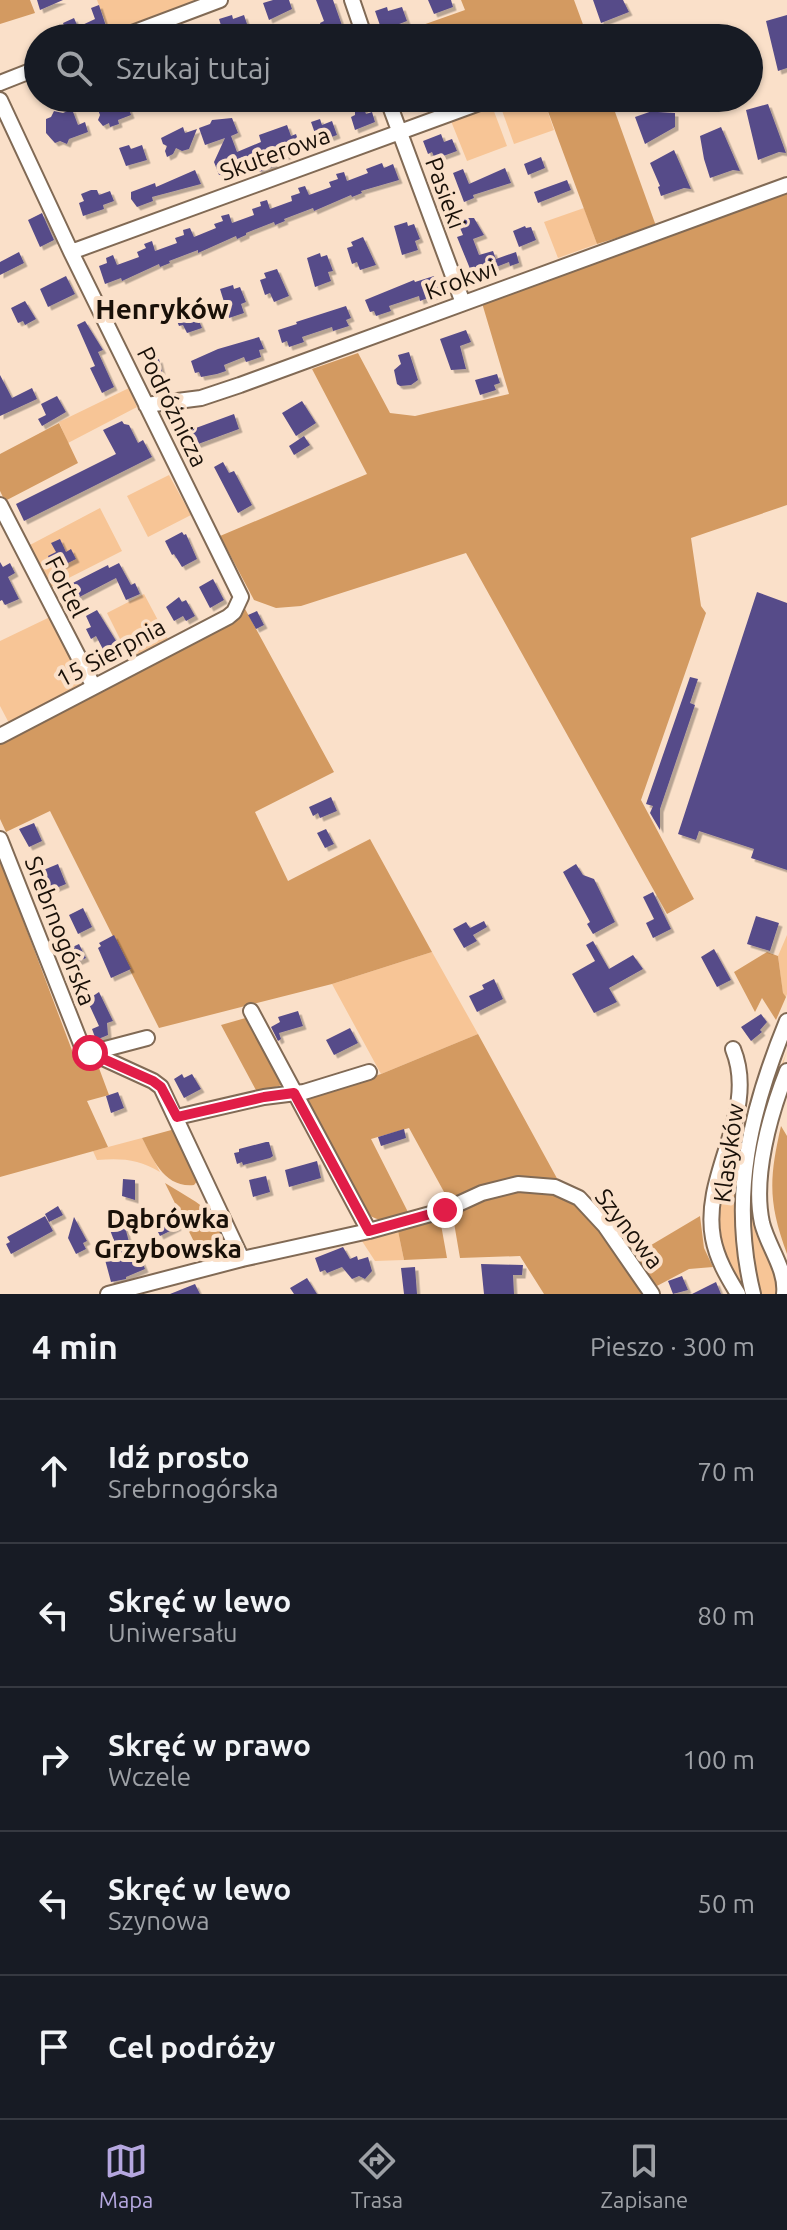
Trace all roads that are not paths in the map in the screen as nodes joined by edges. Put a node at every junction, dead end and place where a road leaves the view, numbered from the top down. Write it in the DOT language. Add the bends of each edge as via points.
graph roads {
  1 [pos="220,0"];
  2 [pos="352,0"];
  3 [pos="156,24"];
  4 [pos="360,24"];
  5 [pos="24,74"];
  6 [pos="0,83"];
  7 [pos="0,100"];
  8 [pos="392,112"];
  9 [pos="454,112"];
  10 [pos="399,132"];
  11 [pos="787,185"];
  12 [pos="71,252"];
  13 [pos="463,303"];
  14 [pos="146,405"];
  15 [pos="0,505"];
  16 [pos="239,604"];
  17 [pos="94,687"];
  18 [pos="0,736"];
  19 [pos="0,839"];
  20 [pos="251,1011"];
  21 [pos="787,1021"];
  22 [pos="147,1038"];
  23 [pos="733,1049"];
  24 [pos="90,1053"];
  25 [pos="787,1071"];
  26 [pos="369,1072"];
  27 [pos="294,1093"];
  28 [pos="177,1117"];
  29 [pos="369,1231"];
  30 [pos="242,1259"];
  31 [pos="108,1294"];
  32 [pos="652,1294"];
  33 [pos="738,1294"];
  34 [pos="753,1294"];
  35 [pos="784,1294"];
  1 -- 3 [label="street"];
  2 -- 4 [label="street"];
  5 -- 6 [label="street"];
  7 -- 12 [label="street, Podróżnicza"];
  8 -- 10 [label="street, Pasieki"];
  9 -- 10 [label="street, Skuterowa"];
  10 -- 12 [label="street, Skuterowa"];
  10 -- 13 [label="street, Pasieki"];
  11 -- 13 [label="street, Krokwi"];
  12 -- 14 [label="street, Podróżnicza"];
  13 -- 14 [label="street, Krokwi" via="201,398"];
  14 -- 16 [label="street, Podróżnicza" via="240,593"];
  15 -- 17 [label="street, Fortel"];
  16 -- 17 [label="street, 15 Sierpnia" via="228,617"];
  17 -- 18 [label="street, 15 Sierpnia"];
  19 -- 24 [label="street, Srebrnogórska" via="83,1049"];
  20 -- 27 [label="street"];
  21 -- 34 [label="street, Klasyków" via="762,1086 746,1160 744,1233"];
  22 -- 24 [label="street"];
  23 -- 33 [label="street" via="740,1094 713,1198 711,1228 722,1268"];
  24 -- 28 [label="street" via="153,1081"];
  25 -- 35 [label="street" via="769,1127 760,1199 766,1236 785,1280"];
  26 -- 27 [label="street"];
  27 -- 28 [label="street"];
  27 -- 29 [label="street"];
  28 -- 30 [label="street"];
  29 -- 30 [label="street, Szynowa"];
  29 -- 32 [label="street, Szynowa" via="445,1210 499,1187 555,1187 579,1198 605,1226"];
  30 -- 31 [label="street, Szynowa"];
}
